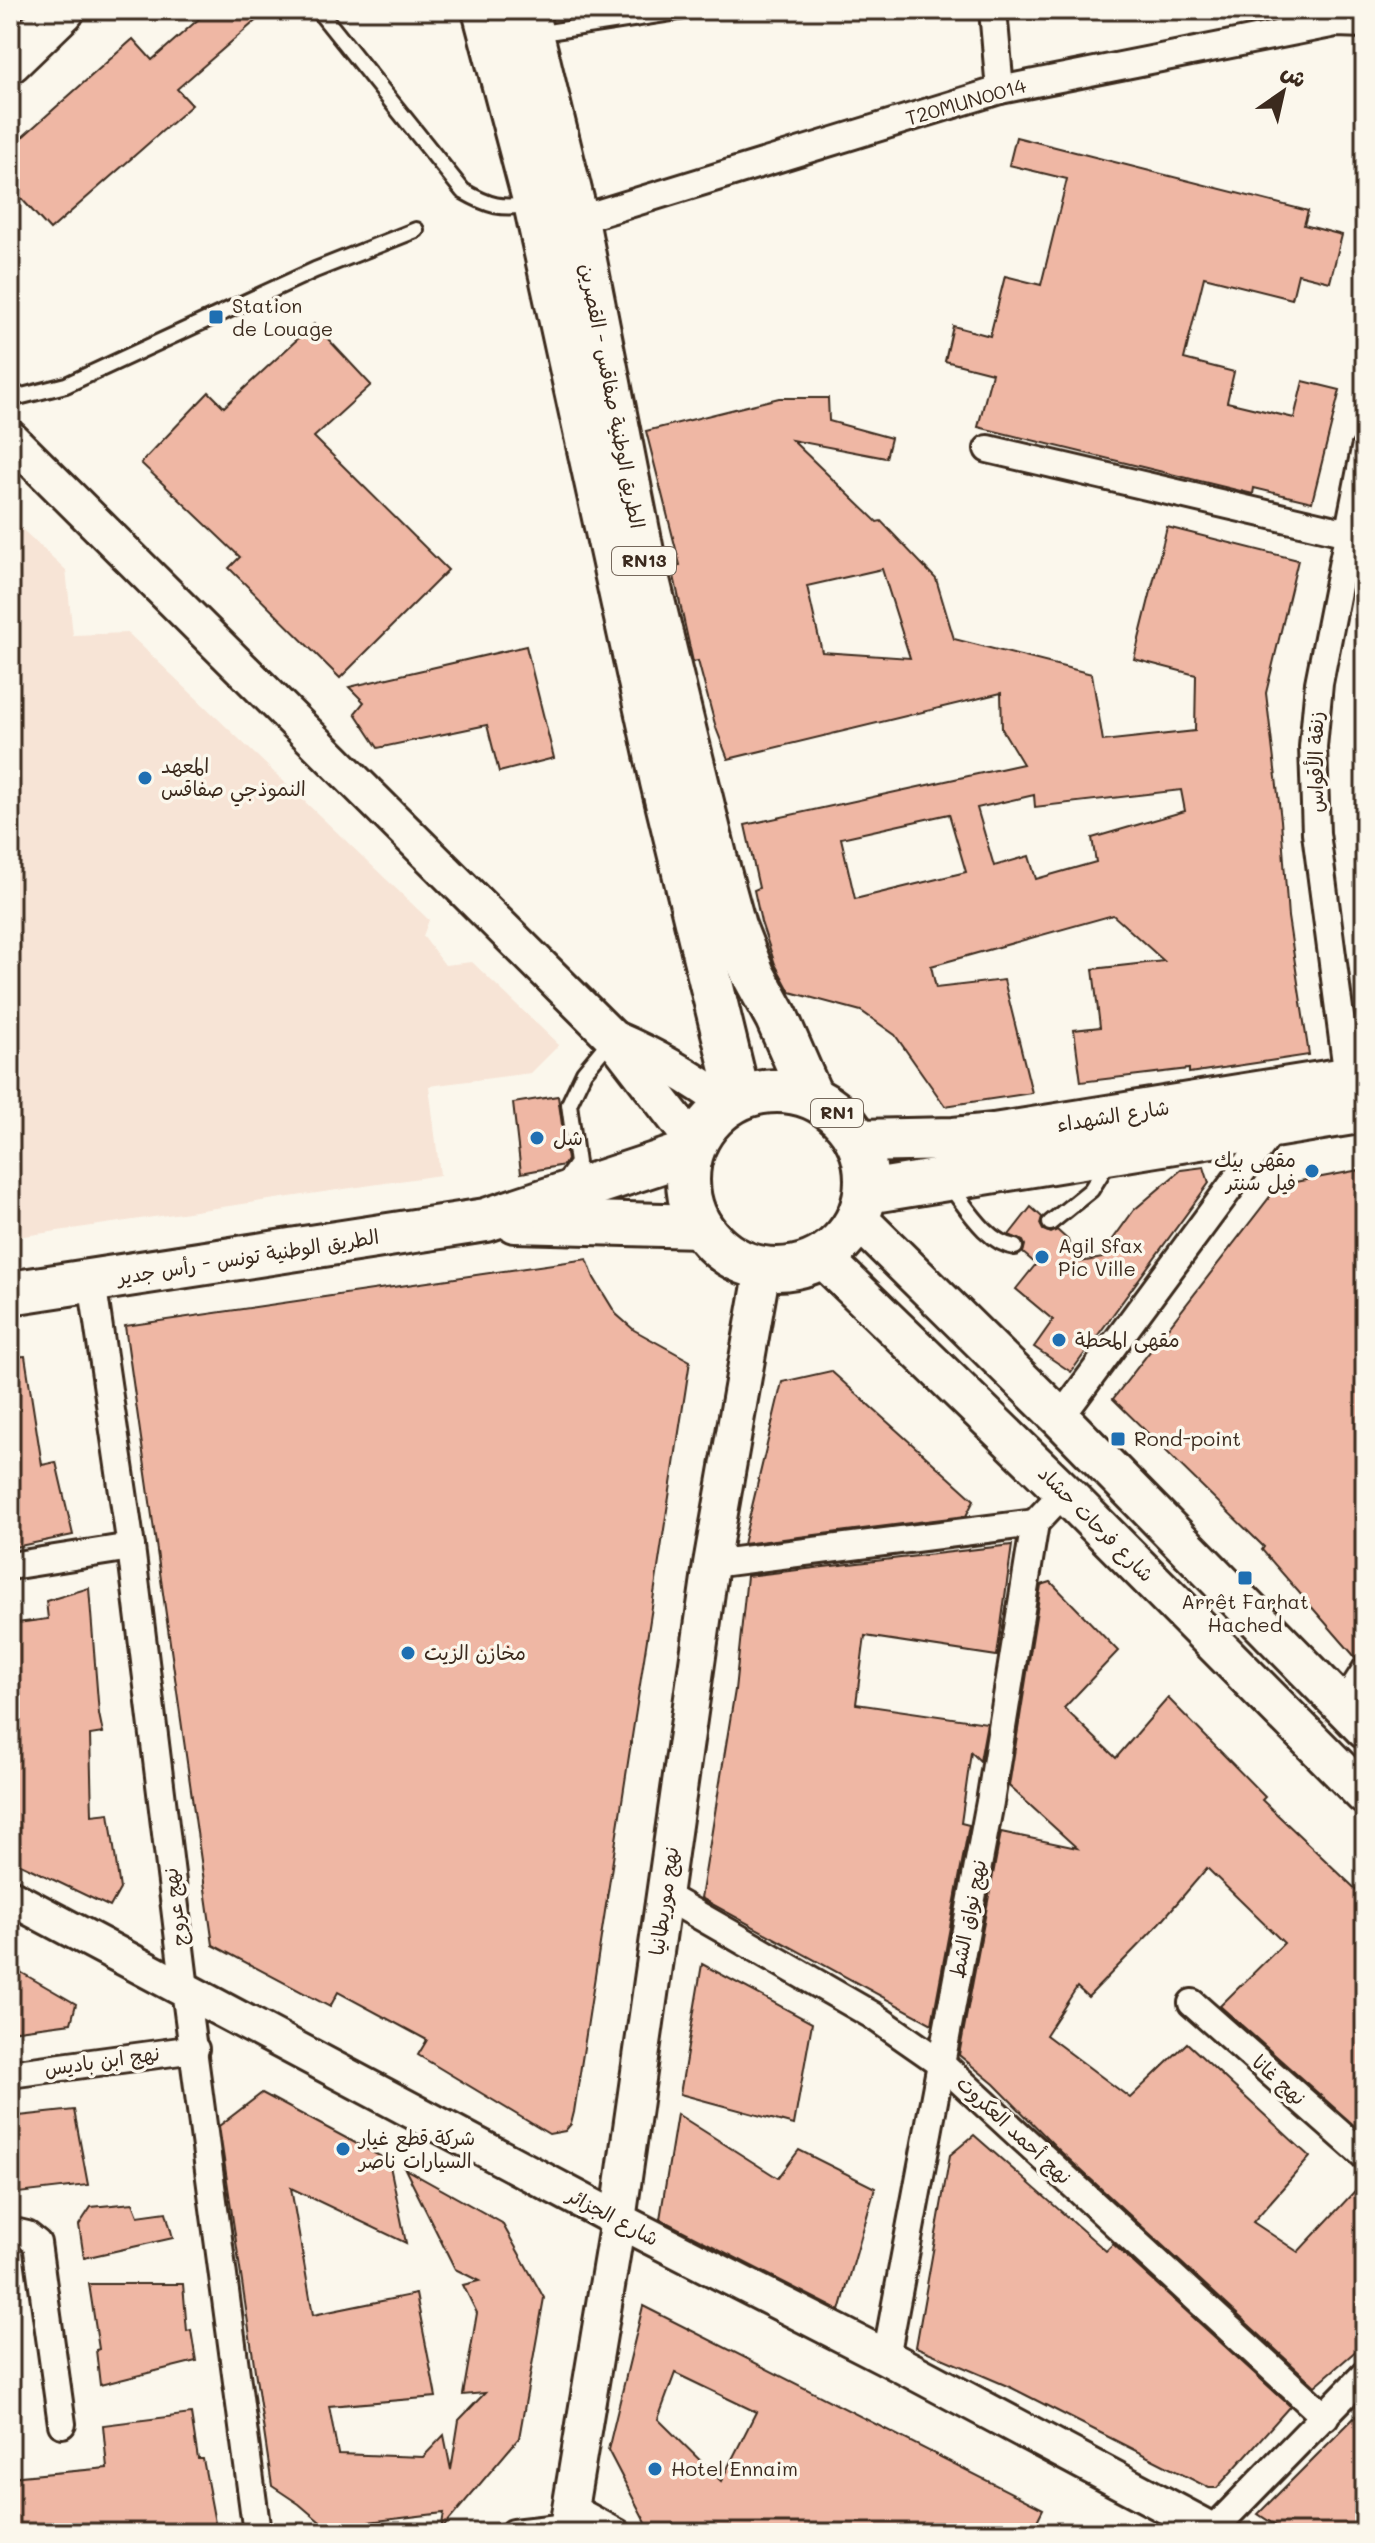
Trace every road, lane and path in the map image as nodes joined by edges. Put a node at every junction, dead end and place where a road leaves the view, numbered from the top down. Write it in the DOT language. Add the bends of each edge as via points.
graph roads {
  1 [pos="63,10"];
  2 [pos="318,10"];
  3 [pos="484,10"];
  4 [pos="691,10"];
  5 [pos="993,10"];
  6 [pos="528,23"];
  7 [pos="1365,24"];
  8 [pos="10,61"];
  9 [pos="1000,90"];
  10 [pos="535,203"];
  11 [pos="577,220"];
  12 [pos="416,230"];
  13 [pos="10,399"];
  14 [pos="10,438"];
  15 [pos="988,449"];
  16 [pos="1365,449"];
  17 [pos="1348,533"];
  18 [pos="613,1038"];
  19 [pos="1359,1088"];
  20 [pos="811,1096"];
  21 [pos="733,1101"];
  22 [pos="1277,1124"];
  23 [pos="859,1141"];
  24 [pos="693,1148"];
  25 [pos="1112,1153"];
  26 [pos="943,1178"];
  27 [pos="551,1198"];
  28 [pos="862,1206"];
  29 [pos="486,1220"];
  30 [pos="1050,1223"];
  31 [pos="700,1226"];
  32 [pos="1015,1247"];
  33 [pos="822,1257"];
  34 [pos="763,1268"];
  35 [pos="92,1281"];
  36 [pos="10,1293"];
  37 [pos="1060,1418"];
  38 [pos="1064,1492"];
  39 [pos="1035,1523"];
  40 [pos="131,1547"];
  41 [pos="711,1564"];
  42 [pos="10,1566"];
  43 [pos="1365,1671"];
  44 [pos="1354,1718"];
  45 [pos="1365,1795"];
  46 [pos="665,1896"];
  47 [pos="10,1897"];
  48 [pos="185,1989"];
  49 [pos="1192,2003"];
  50 [pos="195,2049"];
  51 [pos="941,2063"];
  52 [pos="10,2074"];
  53 [pos="1365,2156"];
  54 [pos="618,2220"];
  55 [pos="10,2231"];
  56 [pos="886,2357"];
  57 [pos="1365,2374"];
  58 [pos="1325,2417"];
  59 [pos="62,2424"];
  60 [pos="568,2522"];
  61 [pos="1215,2532"];
  62 [pos="257,2533"];
  63 [pos="513,2533"];
  64 [pos="618,2533"];
  1 -- 8 [label="main road"];
  2 -- 10 [label="lane" via="463,191 486,205 512,208"];
  3 -- 10 [label="main road, الطريق الوطنية صفاقس - القصرين / RN13"];
  4 -- 6 [label="lane"];
  5 -- 9 [label="street"];
  6 -- 11 [label="main road, الطريق الوطنية صفاقس - القصرين / RN13"];
  7 -- 9 [label="street, T20MUN0014" via="1336,23"];
  9 -- 11 [label="street, T20MUN0014"];
  10 -- 21 [label="main road, الطريق الوطنية صفاقس - القصرين / RN13"];
  11 -- 20 [label="main road, الطريق الوطنية صفاقس - القصرين / RN13" via="646,572 716,860 753,974"];
  12 -- 13 [label="lane" via="315,270 66,385"];
  14 -- 18 [label="street"];
  15 -- 17 [label="street"];
  16 -- 17 [label="street, زنقة الأقواس"];
  17 -- 19 [label="street, زنقة الأقواس" via="1319,683 1313,747 1316,833"];
  18 -- 21 [label="street"];
  18 -- 24 [label="street"];
  18 -- 27 [label="lane" via="584,1072 569,1104 577,1163"];
  19 -- 22 [label="main road, شارع الشهداء"];
  19 -- 23 [label="main road, شارع الشهداء / RN1" via="994,1135"];
  20 -- 21 [label="main road, RN1" via="763,1090"];
  20 -- 23 [label="main road, RN1" via="839,1114"];
  21 -- 24 [label="main road" via="708,1121"];
  22 -- 25 [label="main road, شارع الشهداء"];
  22 -- 37 [label="street"];
  23 -- 28 [label="main road, RN1" via="866,1166"];
  24 -- 27 [label="main road, الطريق الوطنية تونس - رأس جدير"];
  24 -- 31 [label="main road" via="687,1177"];
  25 -- 26 [label="main road, شارع الشهداء"];
  25 -- 30 [label="lane" via="1091,1190"];
  26 -- 28 [label="main road, شارع الشهداء"];
  26 -- 32 [label="lane" via="992,1238"];
  27 -- 29 [label="main road, الطريق الوطنية تونس - رأس جدير"];
  28 -- 33 [label="main road" via="843,1241"];
  28 -- 37 [label="main road"];
  29 -- 31 [label="main road, الطريق الوطنية تونس - رأس جدير"];
  29 -- 35 [label="main road, الطريق الوطنية تونس - رأس جدير"];
  31 -- 34 [label="main road" via="717,1246"];
  33 -- 34 [label="main road" via="804,1266"];
  33 -- 38 [label="main road, شارع فرحات حشاد"];
  34 -- 41 [label="street, نهج موريطانيا"];
  35 -- 36 [label="main road, الطريق الوطنية تونس - رأس جدير"];
  35 -- 40 [label="street, نهج عروج"];
  37 -- 44 [label="main road"];
  38 -- 39 [label="street"];
  38 -- 45 [label="main road, شارع فرحات حشاد"];
  39 -- 41 [label="street"];
  39 -- 51 [label="street, نهج نواق الشط"];
  40 -- 42 [label="street"];
  40 -- 48 [label="street, نهج عروج"];
  41 -- 46 [label="street, نهج موريطانيا"];
  43 -- 44 [label="street"];
  46 -- 51 [label="street, نهج أحمد العكروت" via="872,2015"];
  46 -- 54 [label="street, نهج موريطانيا"];
  47 -- 48 [label="street, شارع الجزائر"];
  48 -- 50 [label="street, نهج عروج"];
  48 -- 54 [label="street, شارع الجزائر"];
  49 -- 53 [label="street, نهج غانا"];
  50 -- 52 [label="street, نهج ابن باديس"];
  50 -- 62 [label="street, نهج عروج"];
  51 -- 56 [label="street, نهج نواق الشط"];
  51 -- 58 [label="street, نهج أحمد العكروت"];
  54 -- 56 [label="street, شارع الجزائر"];
  54 -- 60 [label="street, نهج موريطانيا"];
  55 -- 59 [label="street" via="37,2243"];
  56 -- 61 [label="street, شارع الجزائر"];
  57 -- 58 [label="street"];
  58 -- 61 [label="street"];
  60 -- 63 [label="street"];
  60 -- 64 [label="street"];
}
